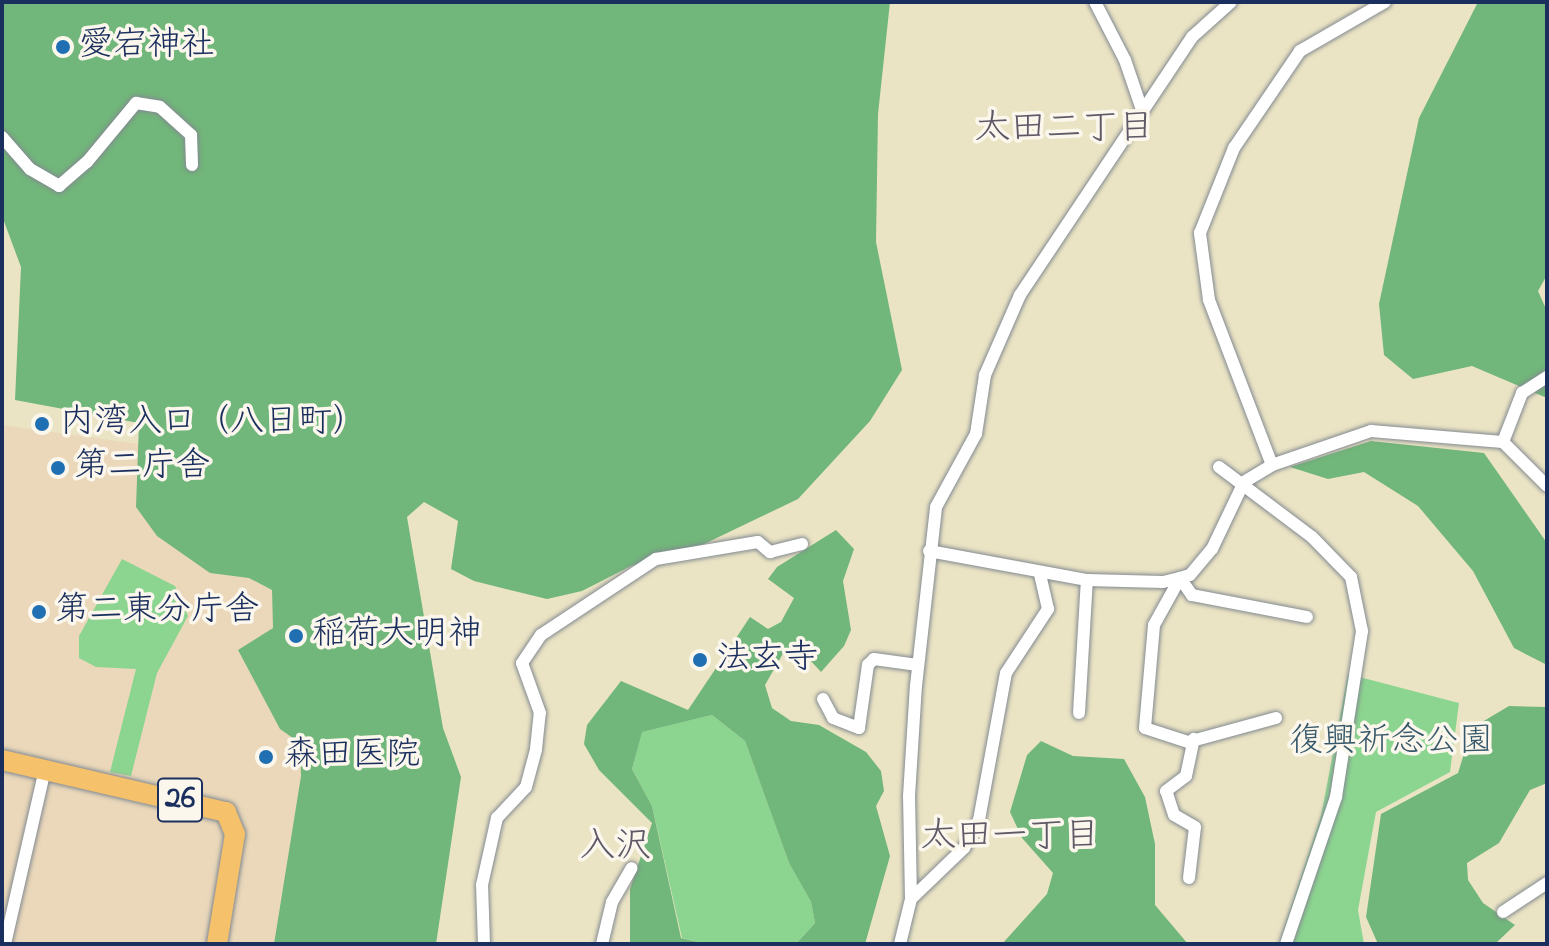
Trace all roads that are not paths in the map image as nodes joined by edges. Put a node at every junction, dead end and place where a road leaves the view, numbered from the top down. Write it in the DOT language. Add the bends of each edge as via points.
graph roads {
  1 [pos="1095,2"];
  2 [pos="1231,2"];
  3 [pos="1385,2"];
  4 [pos="1142,110"];
  5 [pos="2,137"];
  6 [pos="192,165"];
  7 [pos="1547,377"];
  8 [pos="1503,442"];
  9 [pos="1272,465"];
  10 [pos="1219,467"];
  11 [pos="1244,482"];
  12 [pos="1547,486"];
  13 [pos="802,544"];
  14 [pos="929,551"];
  15 [pos="1040,573"];
  16 [pos="1180,578"];
  17 [pos="1087,580"];
  18 [pos="1307,617"];
  19 [pos="918,665"];
  20 [pos="823,699"];
  21 [pos="1079,713"];
  22 [pos="1276,718"];
  23 [pos="1194,739"];
  24 [pos="2,760"];
  25 [pos="45,769"];
  26 [pos="632,868"];
  27 [pos="1189,878"];
  28 [pos="1547,883"];
  29 [pos="911,899"];
  30 [pos="1503,912"];
  31 [pos="5,944"];
  32 [pos="217,944"];
  33 [pos="484,944"];
  34 [pos="602,944"];
  35 [pos="900,944"];
  36 [pos="1286,944"];
  1 -- 4 [label="street" via="1125,60"];
  2 -- 4 [label="street" via="1192,37"];
  3 -- 9 [label="street" via="1300,51 1234,148 1200,233 1209,300"];
  4 -- 14 [label="street" via="1020,295 1004,328 985,375 976,434 936,507"];
  5 -- 6 [label="street" via="30,169 59,186 87,162 136,103 160,107 191,135"];
  7 -- 8 [label="street" via="1522,393"];
  8 -- 9 [label="street" via="1371,431"];
  8 -- 12 [label="street"];
  9 -- 11 [label="street"];
  10 -- 11 [label="street"];
  11 -- 16 [label="street" via="1212,549 1190,575"];
  11 -- 36 [label="street" via="1351,577 1362,631 1336,797"];
  13 -- 33 [label="street" via="770,552 758,542 656,559 541,635 522,663 540,713 536,749 526,787 497,818 482,885"];
  14 -- 15 [label="street"];
  14 -- 19 [label="street"];
  15 -- 17 [label="street"];
  15 -- 29 [label="street" via="1048,609 1006,673 979,820 964,848"];
  16 -- 17 [label="street"];
  16 -- 18 [label="street" via="1192,595"];
  16 -- 23 [label="street" via="1154,625 1145,728 1158,736"];
  17 -- 21 [label="street"];
  19 -- 20 [label="street" via="874,659 868,665 859,728 833,718"];
  19 -- 29 [label="street" via="909,796"];
  22 -- 23 [label="street"];
  23 -- 27 [label="street" via="1186,776 1166,791 1174,815 1195,827"];
  24 -- 25 [label="main road, 26"];
  25 -- 31 [label="street"];
  25 -- 32 [label="main road, 26" via="226,812 235,834"];
  26 -- 34 [label="street" via="612,902"];
  28 -- 30 [label="street"];
  29 -- 35 [label="street"];
}
